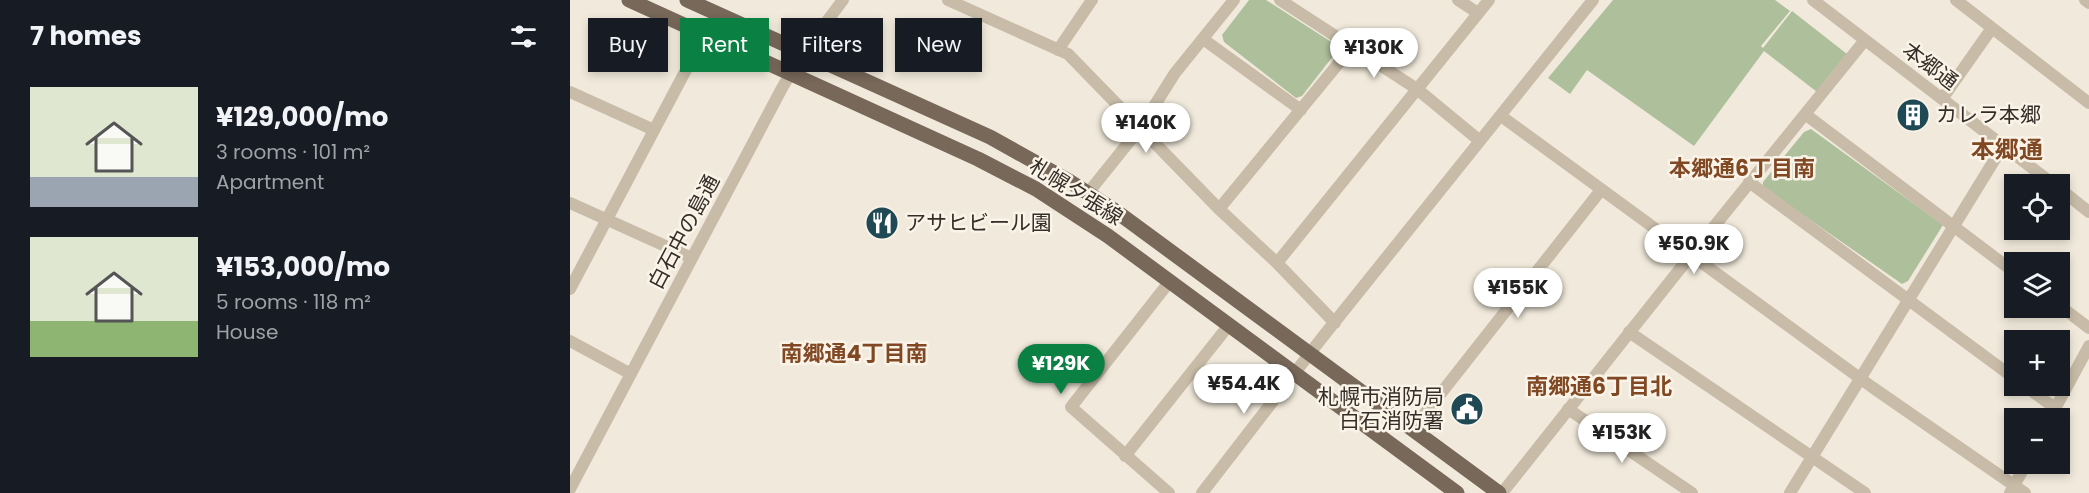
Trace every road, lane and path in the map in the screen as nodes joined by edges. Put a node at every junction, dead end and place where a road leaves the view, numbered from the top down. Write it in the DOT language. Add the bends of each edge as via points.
graph roads {
  1 [pos="629,0"];
  2 [pos="687,0"];
  3 [pos="843,0"];
  4 [pos="951,0"];
  5 [pos="1092,0"];
  6 [pos="1234,0"];
  7 [pos="1280,0"];
  8 [pos="1458,0"];
  9 [pos="1489,0"];
  10 [pos="1593,0"];
  11 [pos="1813,0"];
  12 [pos="1956,0"];
  13 [pos="2085,0"];
  14 [pos="2089,3"];
  15 [pos="1478,13"];
  16 [pos="829,18"];
  17 [pos="680,23"];
  18 [pos="1992,28"];
  19 [pos="1203,39"];
  20 [pos="1865,40"];
  21 [pos="781,43"];
  22 [pos="1352,47"];
  23 [pos="1058,50"];
  24 [pos="769,64"];
  25 [pos="685,72"];
  26 [pos="845,72"];
  27 [pos="791,74"];
  28 [pos="1417,89"];
  29 [pos="570,92"];
  30 [pos="2087,98"];
  31 [pos="1942,99"];
  32 [pos="1300,110"];
  33 [pos="1805,114"];
  34 [pos="1501,116"];
  35 [pos="1140,127"];
  36 [pos="654,130"];
  37 [pos="1480,141"];
  38 [pos="2003,146"];
  39 [pos="2040,174"];
  40 [pos="1749,182"];
  41 [pos="1601,190"];
  42 [pos="1088,193"];
  43 [pos="2070,197"];
  44 [pos="570,203"];
  45 [pos="1220,209"];
  46 [pos="2089,212"];
  47 [pos="607,220"];
  48 [pos="1953,227"];
  49 [pos="1691,255"];
  50 [pos="692,258"];
  51 [pos="1277,263"];
  52 [pos="2004,265"];
  53 [pos="1170,281"];
  54 [pos="570,290"];
  55 [pos="1908,301"];
  56 [pos="2070,314"];
  57 [pos="1335,323"];
  58 [pos="1229,325"];
  59 [pos="2089,328"];
  60 [pos="1629,332"];
  61 [pos="570,341"];
  62 [pos="2089,346"];
  63 [pos="1310,355"];
  64 [pos="2004,371"];
  65 [pos="1296,373"];
  66 [pos="631,374"];
  67 [pos="1860,378"];
  68 [pos="2035,396"];
  69 [pos="2048,408"];
  70 [pos="2056,408"];
  71 [pos="1568,409"];
  72 [pos="1412,430"];
  73 [pos="1125,456"];
  74 [pos="1812,456"];
  75 [pos="2020,474"];
  76 [pos="570,489"];
  77 [pos="2012,489"];
  78 [pos="1169,493"];
  79 [pos="1202,493"];
  80 [pos="1457,493"];
  81 [pos="1501,493"];
  82 [pos="1692,493"];
  83 [pos="1790,493"];
  84 [pos="1865,493"];
  85 [pos="2025,493"];
  1 -- 17 [label="main road, 札幌夕張線"];
  2 -- 21 [label="main road, 札幌夕張線"];
  3 -- 16 [label="street, 白石中の島通"];
  4 -- 23 [label="street"];
  5 -- 23 [label="street"];
  6 -- 19 [label="street"];
  7 -- 22 [label="street"];
  8 -- 15 [label="street"];
  9 -- 15 [label="street"];
  10 -- 34 [label="street"];
  11 -- 20 [label="street, 本郷通"];
  12 -- 18 [label="street"];
  13 -- 14 [label="street"];
  15 -- 28 [label="street"];
  18 -- 30 [label="street"];
  18 -- 31 [label="street"];
  19 -- 32 [label="street"];
  19 -- 35 [label="street"];
  20 -- 31 [label="street, 本郷通"];
  20 -- 33 [label="street"];
  22 -- 28 [label="street"];
  22 -- 32 [label="street"];
  23 -- 35 [label="street" via="1068,54"];
  24 -- 27 [label="main road, 札幌夕張線"];
  25 -- 36 [label="street"];
  26 -- 42 [label="main road, 札幌夕張線" via="990,137"];
  27 -- 50 [label="street, 白石中の島通"];
  27 -- 53 [label="main road, 札幌夕張線" via="1036,189"];
  28 -- 37 [label="street"];
  28 -- 51 [label="street"];
  29 -- 36 [label="street"];
  31 -- 38 [label="street, 本郷通"];
  32 -- 45 [label="street"];
  33 -- 40 [label="street"];
  33 -- 48 [label="street"];
  34 -- 37 [label="street"];
  34 -- 41 [label="street"];
  35 -- 42 [label="street"];
  35 -- 45 [label="street"];
  36 -- 47 [label="street"];
  37 -- 57 [label="street"];
  38 -- 39 [label="street, 本郷通"];
  38 -- 48 [label="street"];
  40 -- 49 [label="street"];
  40 -- 55 [label="street"];
  41 -- 49 [label="street"];
  41 -- 72 [label="street"];
  42 -- 63 [label="main road, 札幌夕張線"];
  43 -- 46 [label="street"];
  44 -- 47 [label="street"];
  45 -- 51 [label="street"];
  47 -- 50 [label="street"];
  47 -- 54 [label="street"];
  48 -- 52 [label="street"];
  48 -- 55 [label="street"];
  49 -- 60 [label="street"];
  49 -- 67 [label="street"];
  50 -- 66 [label="street, 白石中の島通"];
  51 -- 57 [label="street"];
  53 -- 58 [label="main road, 札幌夕張線"];
  53 -- 73 [label="street" via="1071,407"];
  55 -- 64 [label="street"];
  55 -- 67 [label="street"];
  56 -- 59 [label="street"];
  57 -- 63 [label="street"];
  58 -- 65 [label="main road, 札幌夕張線"];
  58 -- 73 [label="street"];
  60 -- 71 [label="street"];
  60 -- 74 [label="street"];
  61 -- 66 [label="street"];
  62 -- 70 [label="street"];
  63 -- 65 [label="street"];
  63 -- 72 [label="main road, 札幌夕張線"];
  65 -- 79 [label="street"];
  65 -- 80 [label="main road, 札幌夕張線"];
  66 -- 76 [label="street, 白石中の島通"];
  67 -- 74 [label="street"];
  67 -- 77 [label="street"];
  68 -- 69 [label="street"];
  71 -- 81 [label="street"];
  71 -- 82 [label="street"];
  72 -- 81 [label="main road, 札幌夕張線"];
  73 -- 78 [label="street"];
  74 -- 83 [label="street"];
  74 -- 84 [label="street"];
  75 -- 77 [label="street"];
  77 -- 85 [label="street"];
}
